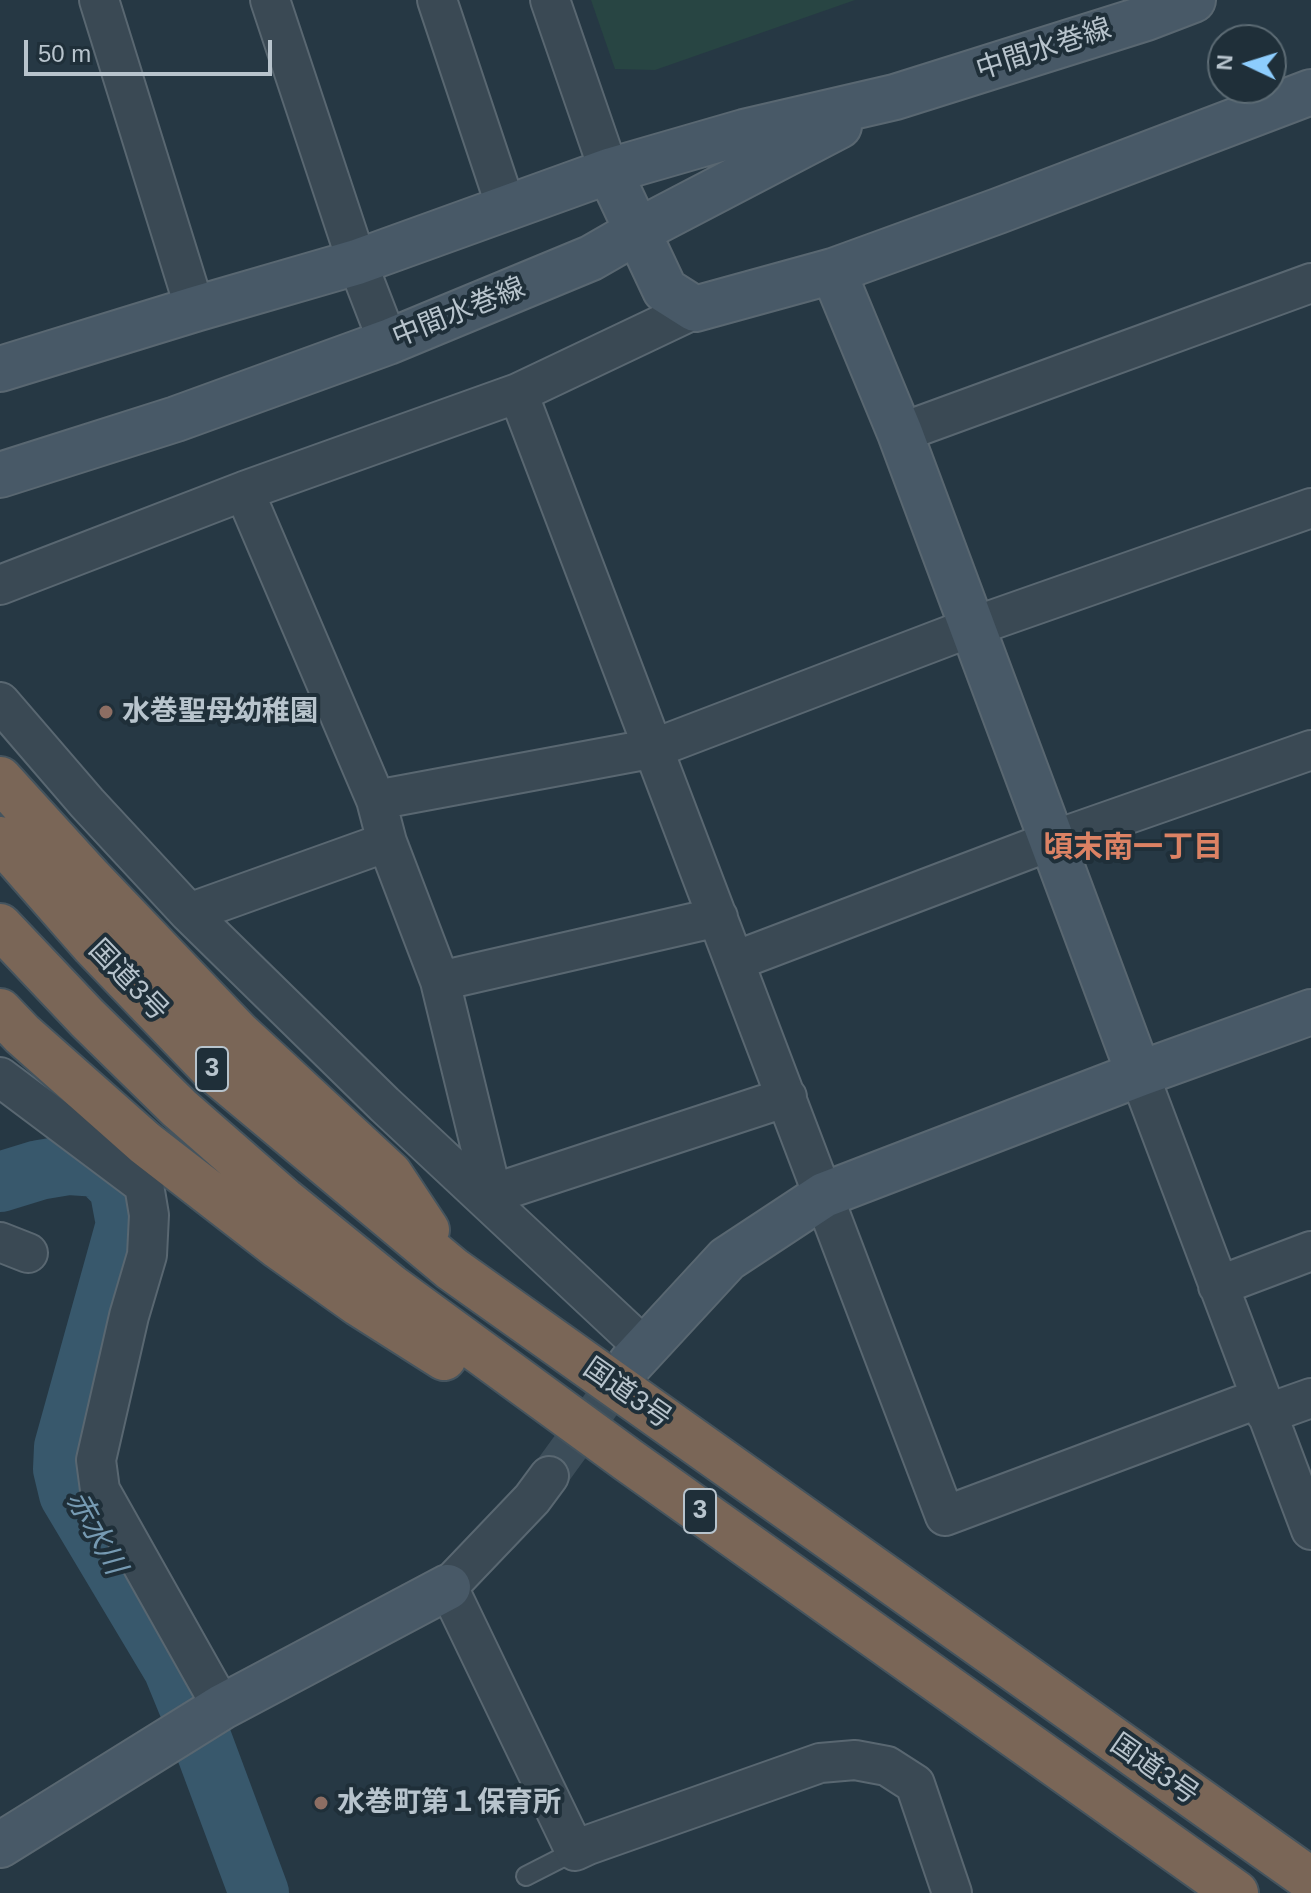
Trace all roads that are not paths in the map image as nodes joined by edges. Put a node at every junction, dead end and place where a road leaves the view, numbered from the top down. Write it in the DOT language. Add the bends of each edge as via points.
graph roads {
  1 [pos="99,0"];
  2 [pos="270,0"];
  3 [pos="437,0"];
  4 [pos="550,0"];
  5 [pos="1193,0"];
  6 [pos="1311,92"];
  7 [pos="895,97"];
  8 [pos="609,171"];
  9 [pos="506,207"];
  10 [pos="638,231"];
  11 [pos="357,262"];
  12 [pos="833,271"];
  13 [pos="1311,283"];
  14 [pos="195,309"];
  15 [pos="695,309"];
  16 [pos="388,342"];
  17 [pos="0,369"];
  18 [pos="518,393"];
  19 [pos="900,433"];
  20 [pos="0,475"];
  21 [pos="244,491"];
  22 [pos="1311,508"];
  23 [pos="0,585"];
  24 [pos="972,627"];
  25 [pos="0,702"];
  26 [pos="655,748"];
  27 [pos="1311,750"];
  28 [pos="0,779"];
  29 [pos="376,800"];
  30 [pos="0,839"];
  31 [pos="1051,841"];
  32 [pos="387,842"];
  33 [pos="189,913"];
  34 [pos="718,917"];
  35 [pos="0,926"];
  36 [pos="735,961"];
  37 [pos="440,981"];
  38 [pos="0,1011"];
  39 [pos="1311,1012"];
  40 [pos="1139,1074"];
  41 [pos="0,1077"];
  42 [pos="787,1097"];
  43 [pos="824,1195"];
  44 [pos="1311,1251"];
  45 [pos="452,1269"];
  46 [pos="1218,1286"];
  47 [pos="638,1356"];
  48 [pos="1311,1398"];
  49 [pos="1263,1406"];
  50 [pos="628,1460"];
  51 [pos="549,1476"];
  52 [pos="1311,1530"];
  53 [pos="448,1587"];
  54 [pos="222,1707"];
  55 [pos="0,1845"];
  56 [pos="575,1851"];
  57 [pos="526,1876"];
  58 [pos="1311,1880"];
  59 [pos="952,1893"];
  60 [pos="1236,1893"];
  1 -- 14 [label="street"];
  2 -- 11 [label="street"];
  3 -- 9 [label="street"];
  4 -- 8 [label="street"];
  5 -- 7 [label="street, 中間水巻線"];
  6 -- 12 [label="street"];
  7 -- 8 [label="street, 中間水巻線"];
  7 -- 10 [label="street, 中間水巻線"];
  8 -- 9 [label="street, 中間水巻線"];
  8 -- 10 [label="street"];
  9 -- 11 [label="street, 中間水巻線"];
  10 -- 15 [label="street" via="665,290"];
  10 -- 16 [label="street, 中間水巻線" via="591,258"];
  11 -- 14 [label="street, 中間水巻線"];
  11 -- 16 [label="street"];
  12 -- 15 [label="street"];
  12 -- 19 [label="street"];
  13 -- 19 [label="street"];
  14 -- 17 [label="street, 中間水巻線"];
  15 -- 18 [label="street"];
  16 -- 20 [label="street, 中間水巻線" via="176,419"];
  18 -- 21 [label="street"];
  18 -- 26 [label="street"];
  19 -- 24 [label="street"];
  21 -- 23 [label="street"];
  21 -- 29 [label="street"];
  22 -- 24 [label="street"];
  24 -- 26 [label="street"];
  24 -- 31 [label="street"];
  25 -- 33 [label="street"];
  26 -- 29 [label="street"];
  26 -- 34 [label="street"];
  27 -- 31 [label="street"];
  28 -- 45 [label="highway" via="238,1033 390,1174"];
  29 -- 32 [label="street"];
  30 -- 45 [label="highway, 国道3号 / 3" via="211,1068"];
  31 -- 36 [label="street"];
  31 -- 40 [label="street"];
  32 -- 33 [label="street"];
  32 -- 37 [label="street"];
  33 -- 47 [label="street"];
  34 -- 36 [label="street"];
  34 -- 37 [label="street"];
  35 -- 50 [label="highway, 国道3号 / 3" via="179,1108 284,1200 390,1286"];
  36 -- 42 [label="street"];
  37 -- 42 [label="street" via="492,1194"];
  38 -- 50 [label="highway" via="145,1143 324,1280 443,1358"];
  39 -- 40 [label="street"];
  40 -- 43 [label="street"];
  40 -- 46 [label="street"];
  41 -- 54 [label="street" via="144,1185 147,1255 96,1460 100,1490"];
  42 -- 43 [label="street"];
  43 -- 47 [label="street" via="727,1259"];
  43 -- 49 [label="street" via="945,1516"];
  44 -- 46 [label="street"];
  45 -- 58 [label="highway, 国道3号 / 3"];
  46 -- 49 [label="street"];
  48 -- 49 [label="street"];
  49 -- 52 [label="street"];
  50 -- 60 [label="highway, 国道3号 / 3"];
  51 -- 53 [label="street"];
  53 -- 54 [label="street"];
  53 -- 56 [label="street"];
  54 -- 55 [label="street"];
  56 -- 57 [label="lane"];
  56 -- 59 [label="street" via="820,1763 855,1760 887,1766 915,1784"];
}
